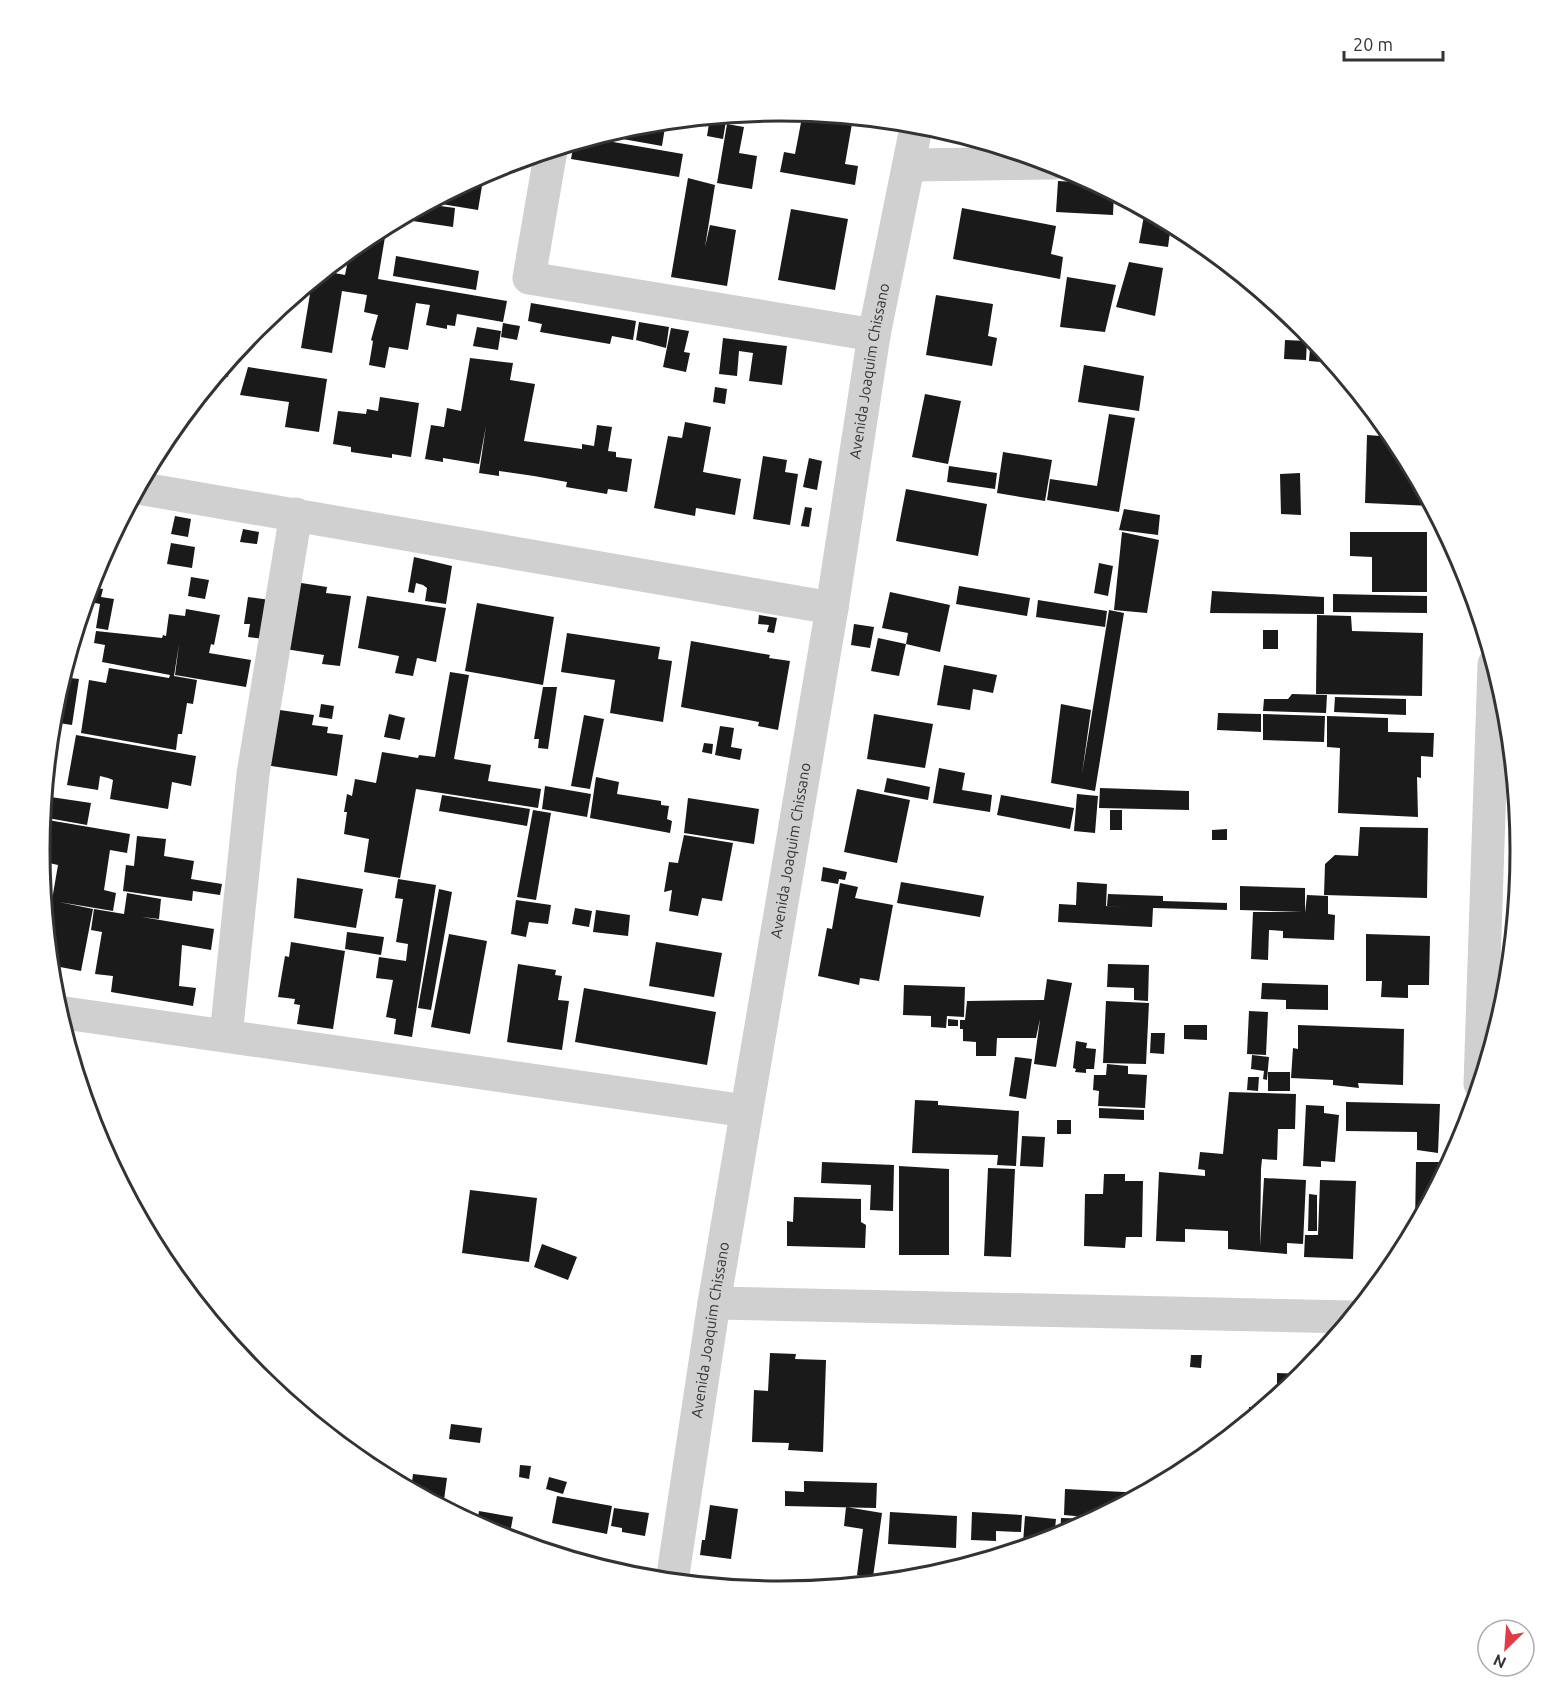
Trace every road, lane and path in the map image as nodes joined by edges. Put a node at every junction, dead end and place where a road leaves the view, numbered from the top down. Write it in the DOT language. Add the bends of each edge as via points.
graph roads {
  1 [pos="915,134"];
  2 [pos="550,158"];
  3 [pos="1027,163"];
  4 [pos="910,165"];
  5 [pos="874,335"];
  6 [pos="145,489"];
  7 [pos="296,514"];
  8 [pos="832,608"];
  9 [pos="1498,719"];
  10 [pos="1501,765"];
  11 [pos="68,1012"];
  12 [pos="226,1036"];
  13 [pos="1482,1053"];
  14 [pos="746,1111"];
  15 [pos="714,1303"];
  16 [pos="1343,1317"];
  17 [pos="673,1573"];
  1 -- 4 [label="street, Avenida Joaquim Chissano"];
  2 -- 5 [label="street" via="529,278"];
  3 -- 4 [label="street"];
  4 -- 5 [label="street, Avenida Joaquim Chissano"];
  5 -- 8 [label="street, Avenida Joaquim Chissano"];
  6 -- 7 [label="street"];
  7 -- 8 [label="street"];
  7 -- 12 [label="street" via="253,774"];
  8 -- 14 [label="street, Avenida Joaquim Chissano"];
  9 -- 10 [label="street"];
  10 -- 13 [label="street"];
  11 -- 12 [label="street"];
  12 -- 14 [label="street"];
  14 -- 15 [label="street, Avenida Joaquim Chissano"];
  15 -- 16 [label="street"];
  15 -- 17 [label="street, Avenida Joaquim Chissano"];
}
